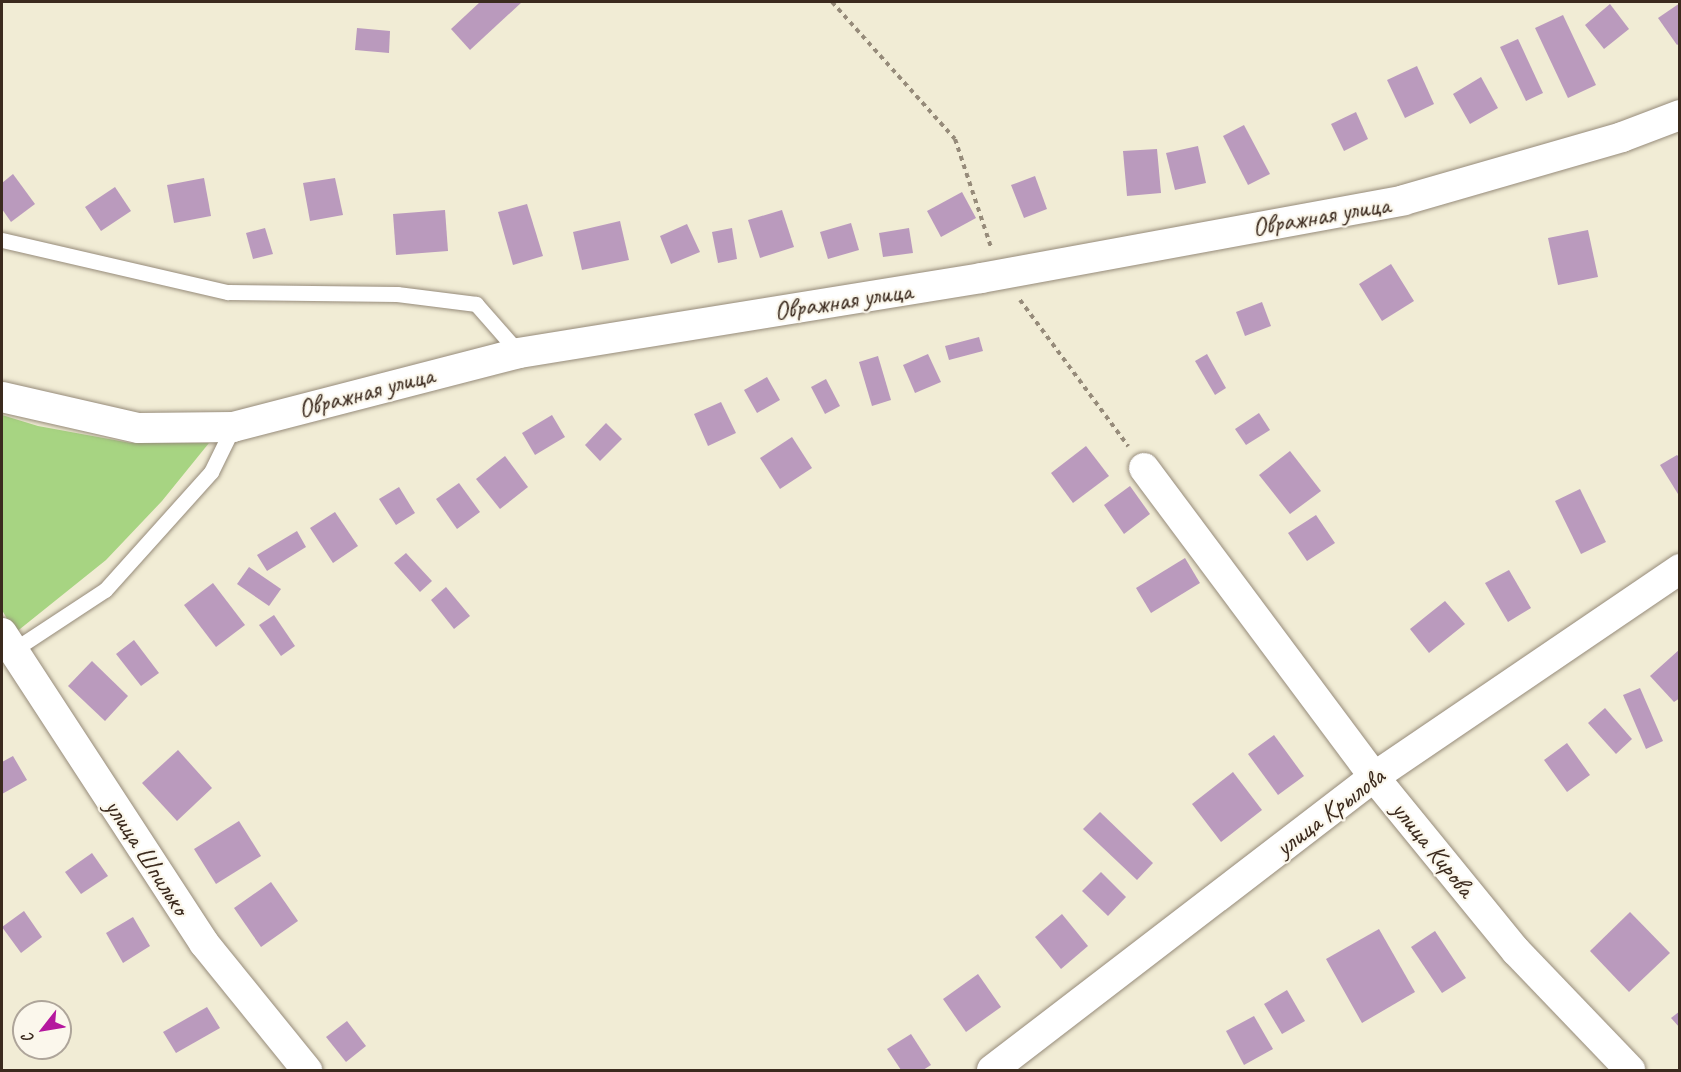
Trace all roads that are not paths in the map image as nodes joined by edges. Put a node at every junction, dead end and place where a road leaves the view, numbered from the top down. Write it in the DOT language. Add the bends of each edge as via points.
graph roads {
  1 [pos="1680,115"];
  2 [pos="2,240"];
  3 [pos="519,352"];
  4 [pos="2,397"];
  5 [pos="233,427"];
  6 [pos="1144,468"];
  7 [pos="1680,569"];
  8 [pos="7,642"];
  9 [pos="1374,777"];
  10 [pos="307,1071"];
  11 [pos="992,1071"];
  12 [pos="1630,1071"];
  1 -- 3 [label="street, Овражная улица" via="1622,137 1404,200 1001,275"];
  2 -- 3 [label="lane" via="228,292 398,294 476,304"];
  3 -- 5 [label="street, Овражная улица"];
  4 -- 5 [label="street, Овражная улица" via="139,428"];
  5 -- 8 [label="lane" via="211,472 105,590"];
  6 -- 9 [label="street, улица Кирова"];
  7 -- 9 [label="street, улица Крылова"];
  8 -- 10 [label="street, улица Шпилько" via="204,943"];
  9 -- 11 [label="street, улица Крылова"];
  9 -- 12 [label="street, улица Кирова" via="1516,951"];
}
